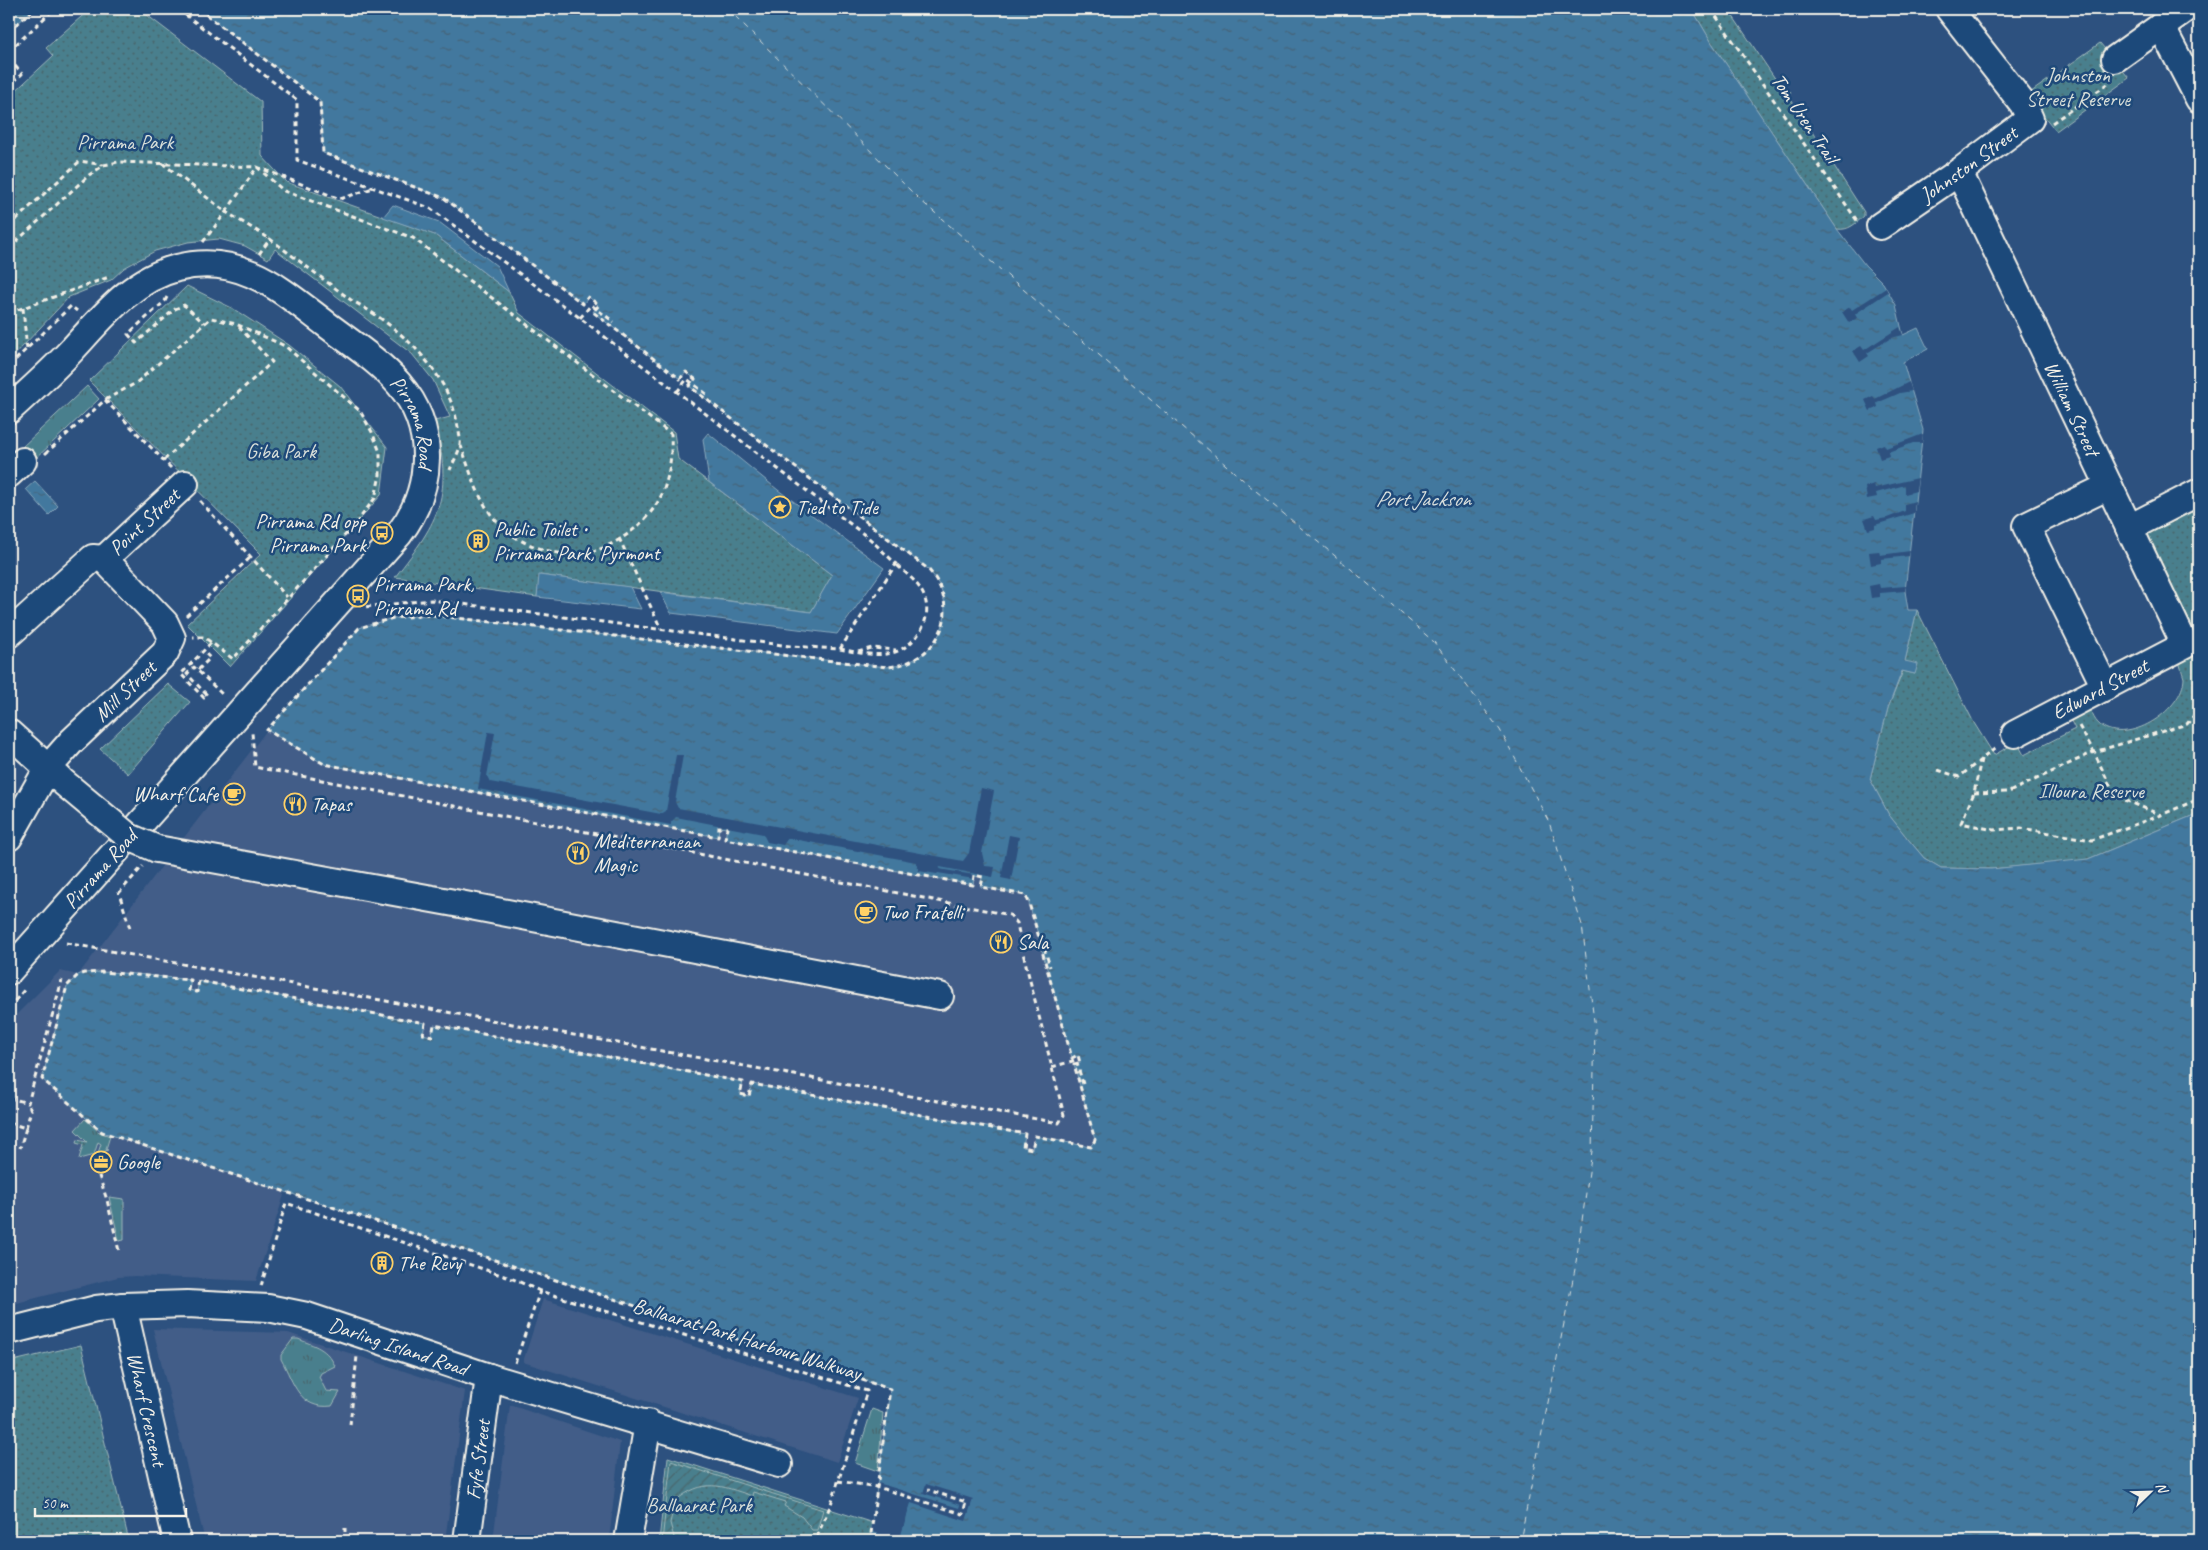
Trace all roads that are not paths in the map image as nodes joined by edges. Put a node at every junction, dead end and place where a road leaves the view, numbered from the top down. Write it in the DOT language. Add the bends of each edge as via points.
graph roads {
  1 [pos="1949,9"];
  2 [pos="2186,9"];
  3 [pos="2161,26"];
  4 [pos="2115,59"];
  5 [pos="2199,99"];
  6 [pos="1959,172"];
  7 [pos="1880,226"];
  8 [pos="9,410"];
  9 [pos="185,484"];
  10 [pos="2109,486"];
  11 [pos="2199,492"];
  12 [pos="2129,528"];
  13 [pos="98,558"];
  14 [pos="9,634"];
  15 [pos="2185,645"];
  16 [pos="2105,687"];
  17 [pos="9,733"];
  18 [pos="2016,734"];
  19 [pos="56,775"];
  20 [pos="9,837"];
  21 [pos="9,971"];
  22 [pos="940,996"];
  23 [pos="123,1306"];
  24 [pos="9,1331"];
  25 [pos="489,1377"];
  26 [pos="648,1423"];
  27 [pos="779,1464"];
  28 [pos="177,1541"];
  29 [pos="468,1541"];
  30 [pos="628,1541"];
  1 -- 6 [label="street, Johnston Street" via="2023,104 2030,119"];
  2 -- 3 [label="street"];
  3 -- 4 [label="street"];
  3 -- 5 [label="street"];
  6 -- 7 [label="street, Johnston Street"];
  6 -- 10 [label="street, William Street"];
  8 -- 21 [label="street, Pirrama Road" via="139,284 187,265 226,265 254,274 280,289 394,378 408,396 421,424 426,469 416,510 400,534"];
  9 -- 13 [label="street, Point Street"];
  10 -- 12 [label="street, William Street"];
  10 -- 16 [label="street" via="2026,526"];
  11 -- 12 [label="street"];
  12 -- 15 [label="street, William Street"];
  13 -- 14 [label="street, Point Street"];
  13 -- 19 [label="street, Mill Street" via="165,623 170,635 164,653 71,742"];
  15 -- 16 [label="street, Edward Street"];
  16 -- 18 [label="street, Edward Street"];
  17 -- 19 [label="street"];
  19 -- 20 [label="street, Mill Street"];
  19 -- 22 [label="street, bridge" via="129,837 157,849"];
  23 -- 24 [label="street, Darling Island Road" via="96,1309"];
  23 -- 25 [label="street, Darling Island Road" via="187,1304 268,1308 307,1316"];
  23 -- 28 [label="street, Wharf Crescent"];
  25 -- 26 [label="street, Darling Island Road"];
  25 -- 29 [label="street, Fyfe Street"];
  26 -- 27 [label="street, Darling Island Road"];
  26 -- 30 [label="street"];
}
